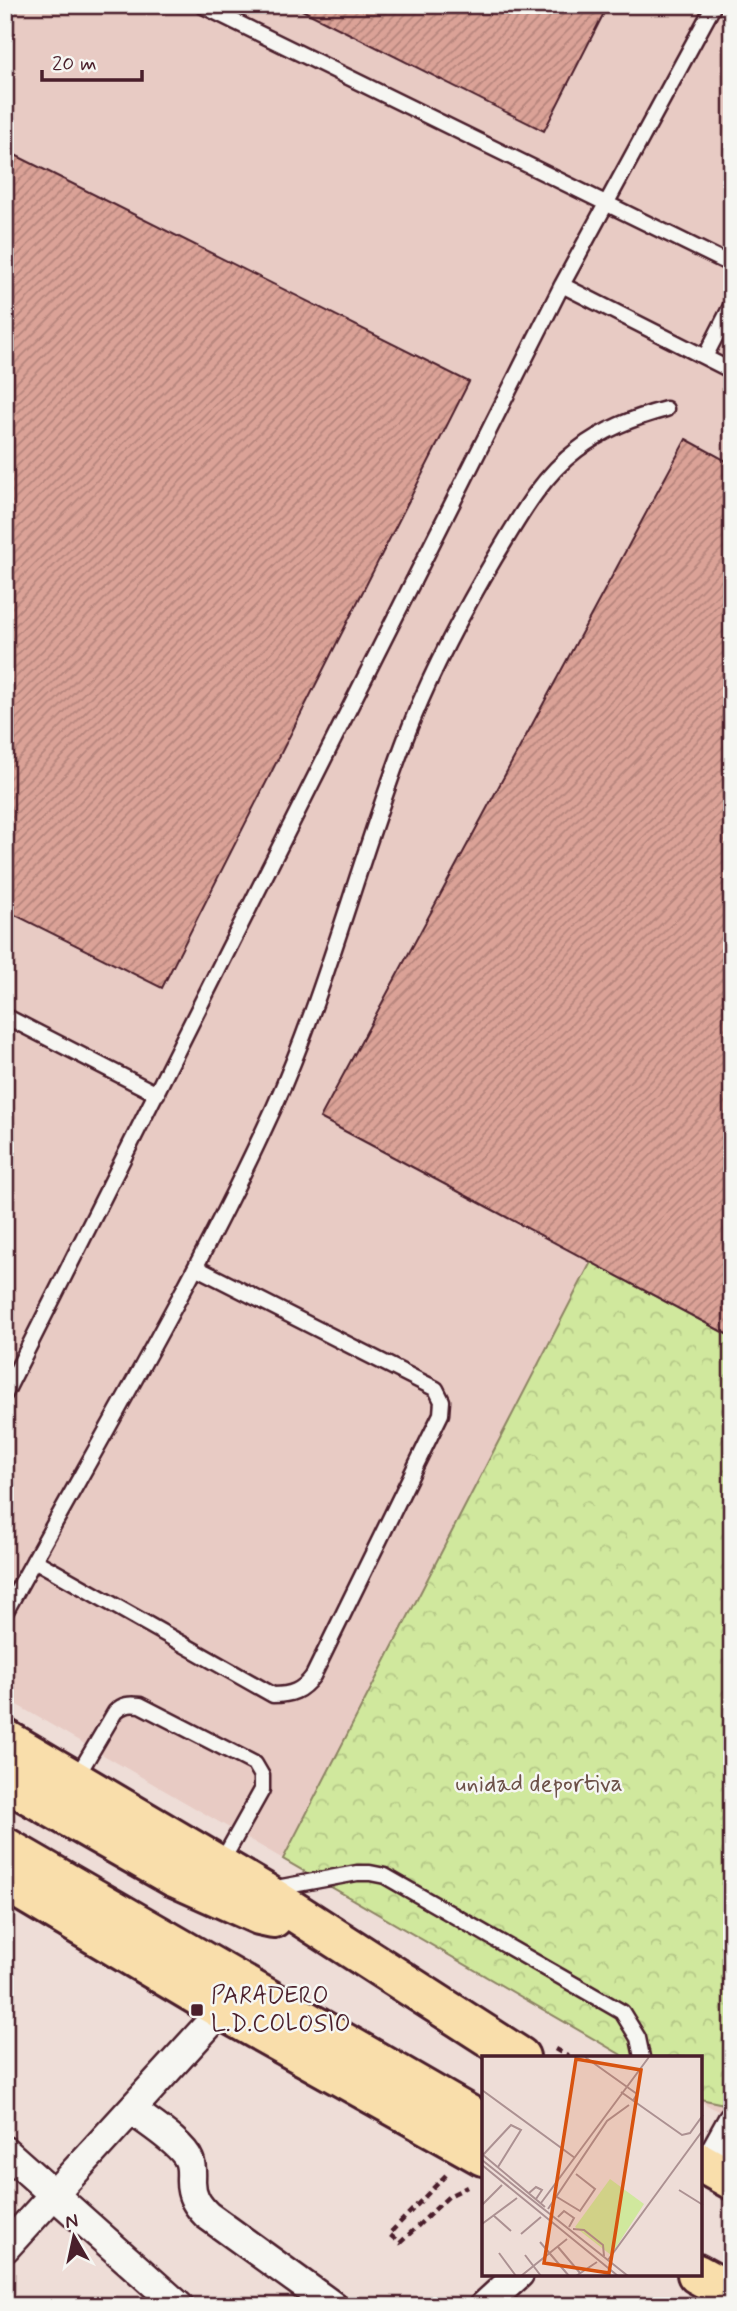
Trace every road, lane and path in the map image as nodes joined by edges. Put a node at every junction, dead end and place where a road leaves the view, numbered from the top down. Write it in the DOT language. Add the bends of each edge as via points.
graph roads {
  1 [pos="201,5"];
  2 [pos="714,5"];
  3 [pos="606,204"];
  4 [pos="732,265"];
  5 [pos="562,285"];
  6 [pos="732,304"];
  7 [pos="705,357"];
  8 [pos="732,371"];
  9 [pos="666,409"];
  10 [pos="5,1016"];
  11 [pos="157,1094"];
  12 [pos="197,1268"];
  13 [pos="5,1394"];
  14 [pos="34,1560"];
  15 [pos="5,1614"];
  16 [pos="5,1739"];
  17 [pos="74,1780"];
  18 [pos="5,1781"];
  19 [pos="5,1847"];
  20 [pos="220,1866"];
  21 [pos="5,1881"];
  22 [pos="262,1891"];
  23 [pos="316,1926"];
  24 [pos="222,2010"];
  25 [pos="518,2056"];
  26 [pos="642,2056"];
  27 [pos="132,2110"];
  28 [pos="732,2121"];
  29 [pos="5,2151"];
  30 [pos="477,2153"];
  31 [pos="713,2169"];
  32 [pos="56,2195"];
  33 [pos="5,2248"];
  34 [pos="702,2248"];
  35 [pos="732,2264"];
  36 [pos="517,2276"];
  37 [pos="701,2276"];
  38 [pos="732,2293"];
  39 [pos="179,2306"];
  40 [pos="333,2306"];
  41 [pos="484,2306"];
  1 -- 3 [label="lane"];
  2 -- 3 [label="lane"];
  3 -- 4 [label="lane"];
  3 -- 5 [label="lane"];
  5 -- 7 [label="lane"];
  5 -- 11 [label="lane"];
  6 -- 7 [label="lane"];
  7 -- 8 [label="lane"];
  9 -- 12 [label="lane" via="608,430 575,451 546,478 454,626 396,763 298,1048"];
  10 -- 11 [label="lane"];
  11 -- 13 [label="lane"];
  12 -- 14 [label="lane"];
  12 -- 14 [label="lane" via="436,1390 442,1401 441,1414 313,1676 296,1692 273,1695"];
  14 -- 15 [label="lane"];
  16 -- 17 [label="main road"];
  17 -- 20 [label="main road"];
  17 -- 20 [label="lane" via="115,1712 130,1704 141,1705 255,1764 262,1776 262,1790"];
  18 -- 23 [label="main road" via="174,1877 259,1915"];
  19 -- 30 [label="main road"];
  20 -- 22 [label="main road"];
  21 -- 24 [label="main road"];
  22 -- 23 [label="main road"];
  22 -- 26 [label="lane" via="356,1872 385,1876 622,2012 638,2038"];
  23 -- 25 [label="main road"];
  24 -- 27 [label="street"];
  24 -- 30 [label="main road"];
  27 -- 32 [label="street"];
  27 -- 40 [label="street" via="182,2149 192,2169 191,2190 207,2215"];
  28 -- 31 [label="street"];
  29 -- 32 [label="street"];
  30 -- 30 [label="path" via="389,2234 400,2243 449,2196"];
  32 -- 33 [label="street"];
  32 -- 39 [label="street"];
  34 -- 35 [label="main road"];
  36 -- 41 [label="street"];
  37 -- 38 [label="main road"];
}
